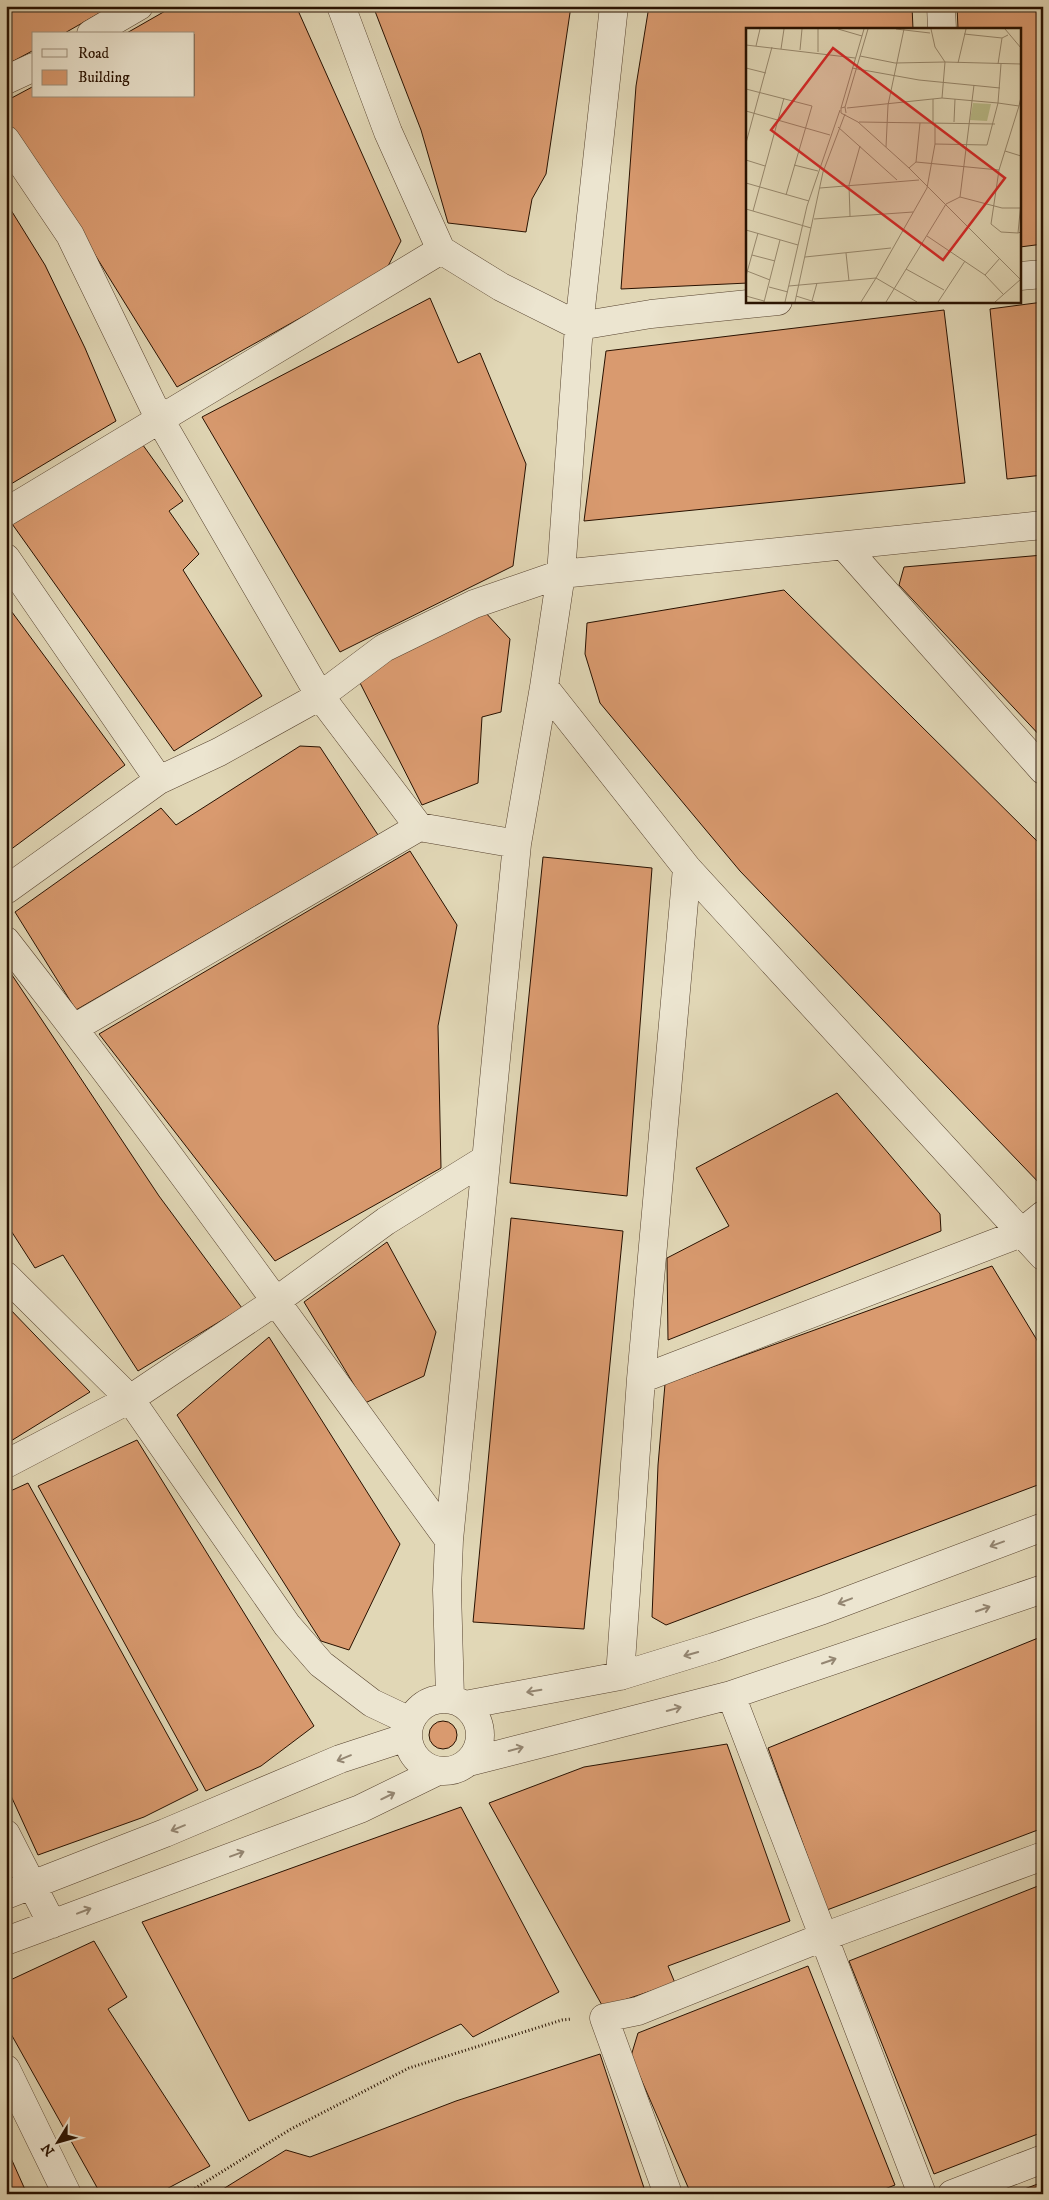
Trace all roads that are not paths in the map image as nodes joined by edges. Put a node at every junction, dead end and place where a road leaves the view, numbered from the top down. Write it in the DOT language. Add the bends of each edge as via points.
graph roads {
  1 [pos="140,6"];
  2 [pos="341,6"];
  3 [pos="614,6"];
  4 [pos="941,6"];
  5 [pos="942,28"];
  6 [pos="95,32"];
  7 [pos="32,68"];
  8 [pos="6,80"];
  9 [pos="6,140"];
  10 [pos="442,250"];
  11 [pos="1043,274"];
  12 [pos="1022,276"];
  13 [pos="768,302"];
  14 [pos="579,326"];
  15 [pos="159,418"];
  16 [pos="6,512"];
  17 [pos="1043,525"];
  18 [pos="845,546"];
  19 [pos="6,558"];
  20 [pos="560,574"];
  21 [pos="544,688"];
  22 [pos="320,696"];
  23 [pos="1043,770"];
  24 [pos="159,780"];
  25 [pos="419,827"];
  26 [pos="518,844"];
  27 [pos="687,868"];
  28 [pos="6,890"];
  29 [pos="6,941"];
  30 [pos="74,1028"];
  31 [pos="486,1159"];
  32 [pos="1043,1215"];
  33 [pos="1021,1233"];
  34 [pos="1043,1256"];
  35 [pos="6,1276"];
  36 [pos="276,1301"];
  37 [pos="641,1379"];
  38 [pos="130,1399"];
  39 [pos="6,1464"];
  40 [pos="1043,1527"];
  41 [pos="449,1540"];
  42 [pos="1043,1589"];
  43 [pos="620,1676"];
  44 [pos="731,1695"];
  45 [pos="457,1702"];
  46 [pos="408,1729"];
  47 [pos="469,1762"];
  48 [pos="438,1771"];
  49 [pos="6,1834"];
  50 [pos="1043,1856"];
  51 [pos="33,1885"];
  52 [pos="6,1895"];
  53 [pos="52,1924"];
  54 [pos="823,1938"];
  55 [pos="6,1942"];
  56 [pos="6,2069"];
  57 [pos="1043,2159"];
  58 [pos="66,2194"];
  59 [pos="668,2194"];
  60 [pos="922,2194"];
  61 [pos="952,2194"];
  1 -- 6 [label="street"];
  2 -- 10 [label="street" via="388,132"];
  3 -- 14 [label="street"];
  4 -- 5 [label="street"];
  7 -- 8 [label="street"];
  9 -- 15 [label="street" via="70,235"];
  10 -- 14 [label="street" via="501,287"];
  10 -- 15 [label="street"];
  11 -- 12 [label="street"];
  13 -- 14 [label="street" via="651,314"];
  14 -- 20 [label="street"];
  15 -- 16 [label="street"];
  15 -- 22 [label="street"];
  17 -- 18 [label="street"];
  18 -- 20 [label="street"];
  18 -- 23 [label="street"];
  19 -- 24 [label="street"];
  20 -- 21 [label="street"];
  20 -- 22 [label="street" via="474,604 384,648"];
  21 -- 26 [label="street"];
  21 -- 27 [label="street"];
  22 -- 24 [label="street" via="219,752"];
  22 -- 25 [label="street"];
  24 -- 28 [label="street"];
  25 -- 26 [label="street"];
  25 -- 30 [label="street"];
  26 -- 31 [label="street"];
  27 -- 33 [label="street"];
  27 -- 37 [label="street"];
  29 -- 30 [label="street"];
  30 -- 36 [label="street"];
  31 -- 36 [label="street" via="386,1221"];
  31 -- 41 [label="street"];
  32 -- 33 [label="street"];
  33 -- 34 [label="street"];
  33 -- 37 [label="street"];
  35 -- 38 [label="street"];
  36 -- 38 [label="street"];
  36 -- 41 [label="street"];
  37 -- 43 [label="street"];
  38 -- 39 [label="street"];
  38 -- 46 [label="street" via="293,1631 322,1664"];
  40 -- 43 [label="street, one-way" via="823,1610"];
  41 -- 45 [label="street" via="447,1590"];
  44 -- 42 [label="street, one-way"];
  43 -- 45 [label="street, one-way"];
  47 -- 44 [label="street, one-way"];
  44 -- 54 [label="street"];
  45 -- 46 [label="street" via="434,1700 419,1708"];
  45 -- 47 [label="street" via="476,1717 480,1733 478,1749"];
  46 -- 48 [label="street" via="412,1753 423,1765"];
  46 -- 51 [label="street, one-way" via="288,1783"];
  47 -- 48 [label="street" via="455,1770"];
  53 -- 48 [label="street, one-way" via="360,1809"];
  49 -- 51 [label="street"];
  50 -- 54 [label="street"];
  51 -- 52 [label="street"];
  51 -- 53 [label="street"];
  53 -- 55 [label="street"];
  54 -- 59 [label="street" via="638,2011 604,2018"];
  54 -- 60 [label="street"];
  56 -- 58 [label="street"];
  57 -- 61 [label="street"];
}
